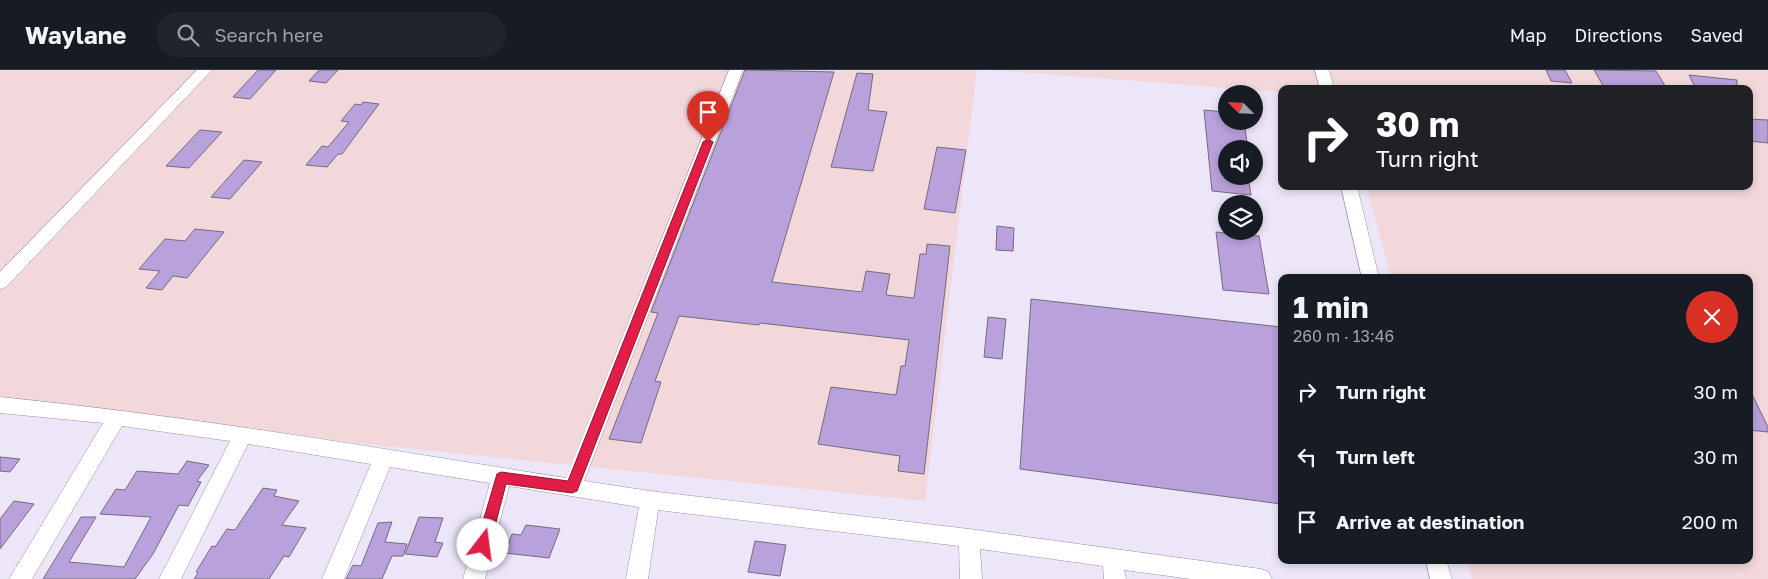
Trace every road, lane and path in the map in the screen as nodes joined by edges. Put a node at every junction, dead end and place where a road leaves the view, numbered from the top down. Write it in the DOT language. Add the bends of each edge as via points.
graph roads {
  1 [pos="205,70"];
  2 [pos="736,70"];
  3 [pos="1322,70"];
  4 [pos="1326,85"];
  5 [pos="1350,190"];
  6 [pos="1369,274"];
  7 [pos="0,283"];
  8 [pos="0,405"];
  9 [pos="117,418"];
  10 [pos="243,435"];
  11 [pos="383,459"];
  12 [pos="501,478"];
  13 [pos="572,487"];
  14 [pos="650,500"];
  15 [pos="969,538"];
  16 [pos="1112,558"];
  17 [pos="1437,564"];
  18 [pos="20,579"];
  19 [pos="170,579"];
  20 [pos="333,579"];
  21 [pos="474,579"];
  22 [pos="637,579"];
  23 [pos="971,579"];
  24 [pos="1115,579"];
  25 [pos="1261,579"];
  26 [pos="1440,579"];
  1 -- 7 [label="street"];
  2 -- 13 [label="street"];
  3 -- 4 [label="street"];
  5 -- 6 [label="street"];
  8 -- 9 [label="street"];
  9 -- 10 [label="street"];
  9 -- 18 [label="street"];
  10 -- 11 [label="street"];
  10 -- 19 [label="street"];
  11 -- 12 [label="street"];
  11 -- 20 [label="street"];
  12 -- 13 [label="street"];
  12 -- 21 [label="street"];
  13 -- 14 [label="street"];
  14 -- 15 [label="street"];
  14 -- 22 [label="street"];
  15 -- 16 [label="street"];
  15 -- 23 [label="street"];
  16 -- 24 [label="street"];
  16 -- 25 [label="street"];
  17 -- 26 [label="street"];
}
